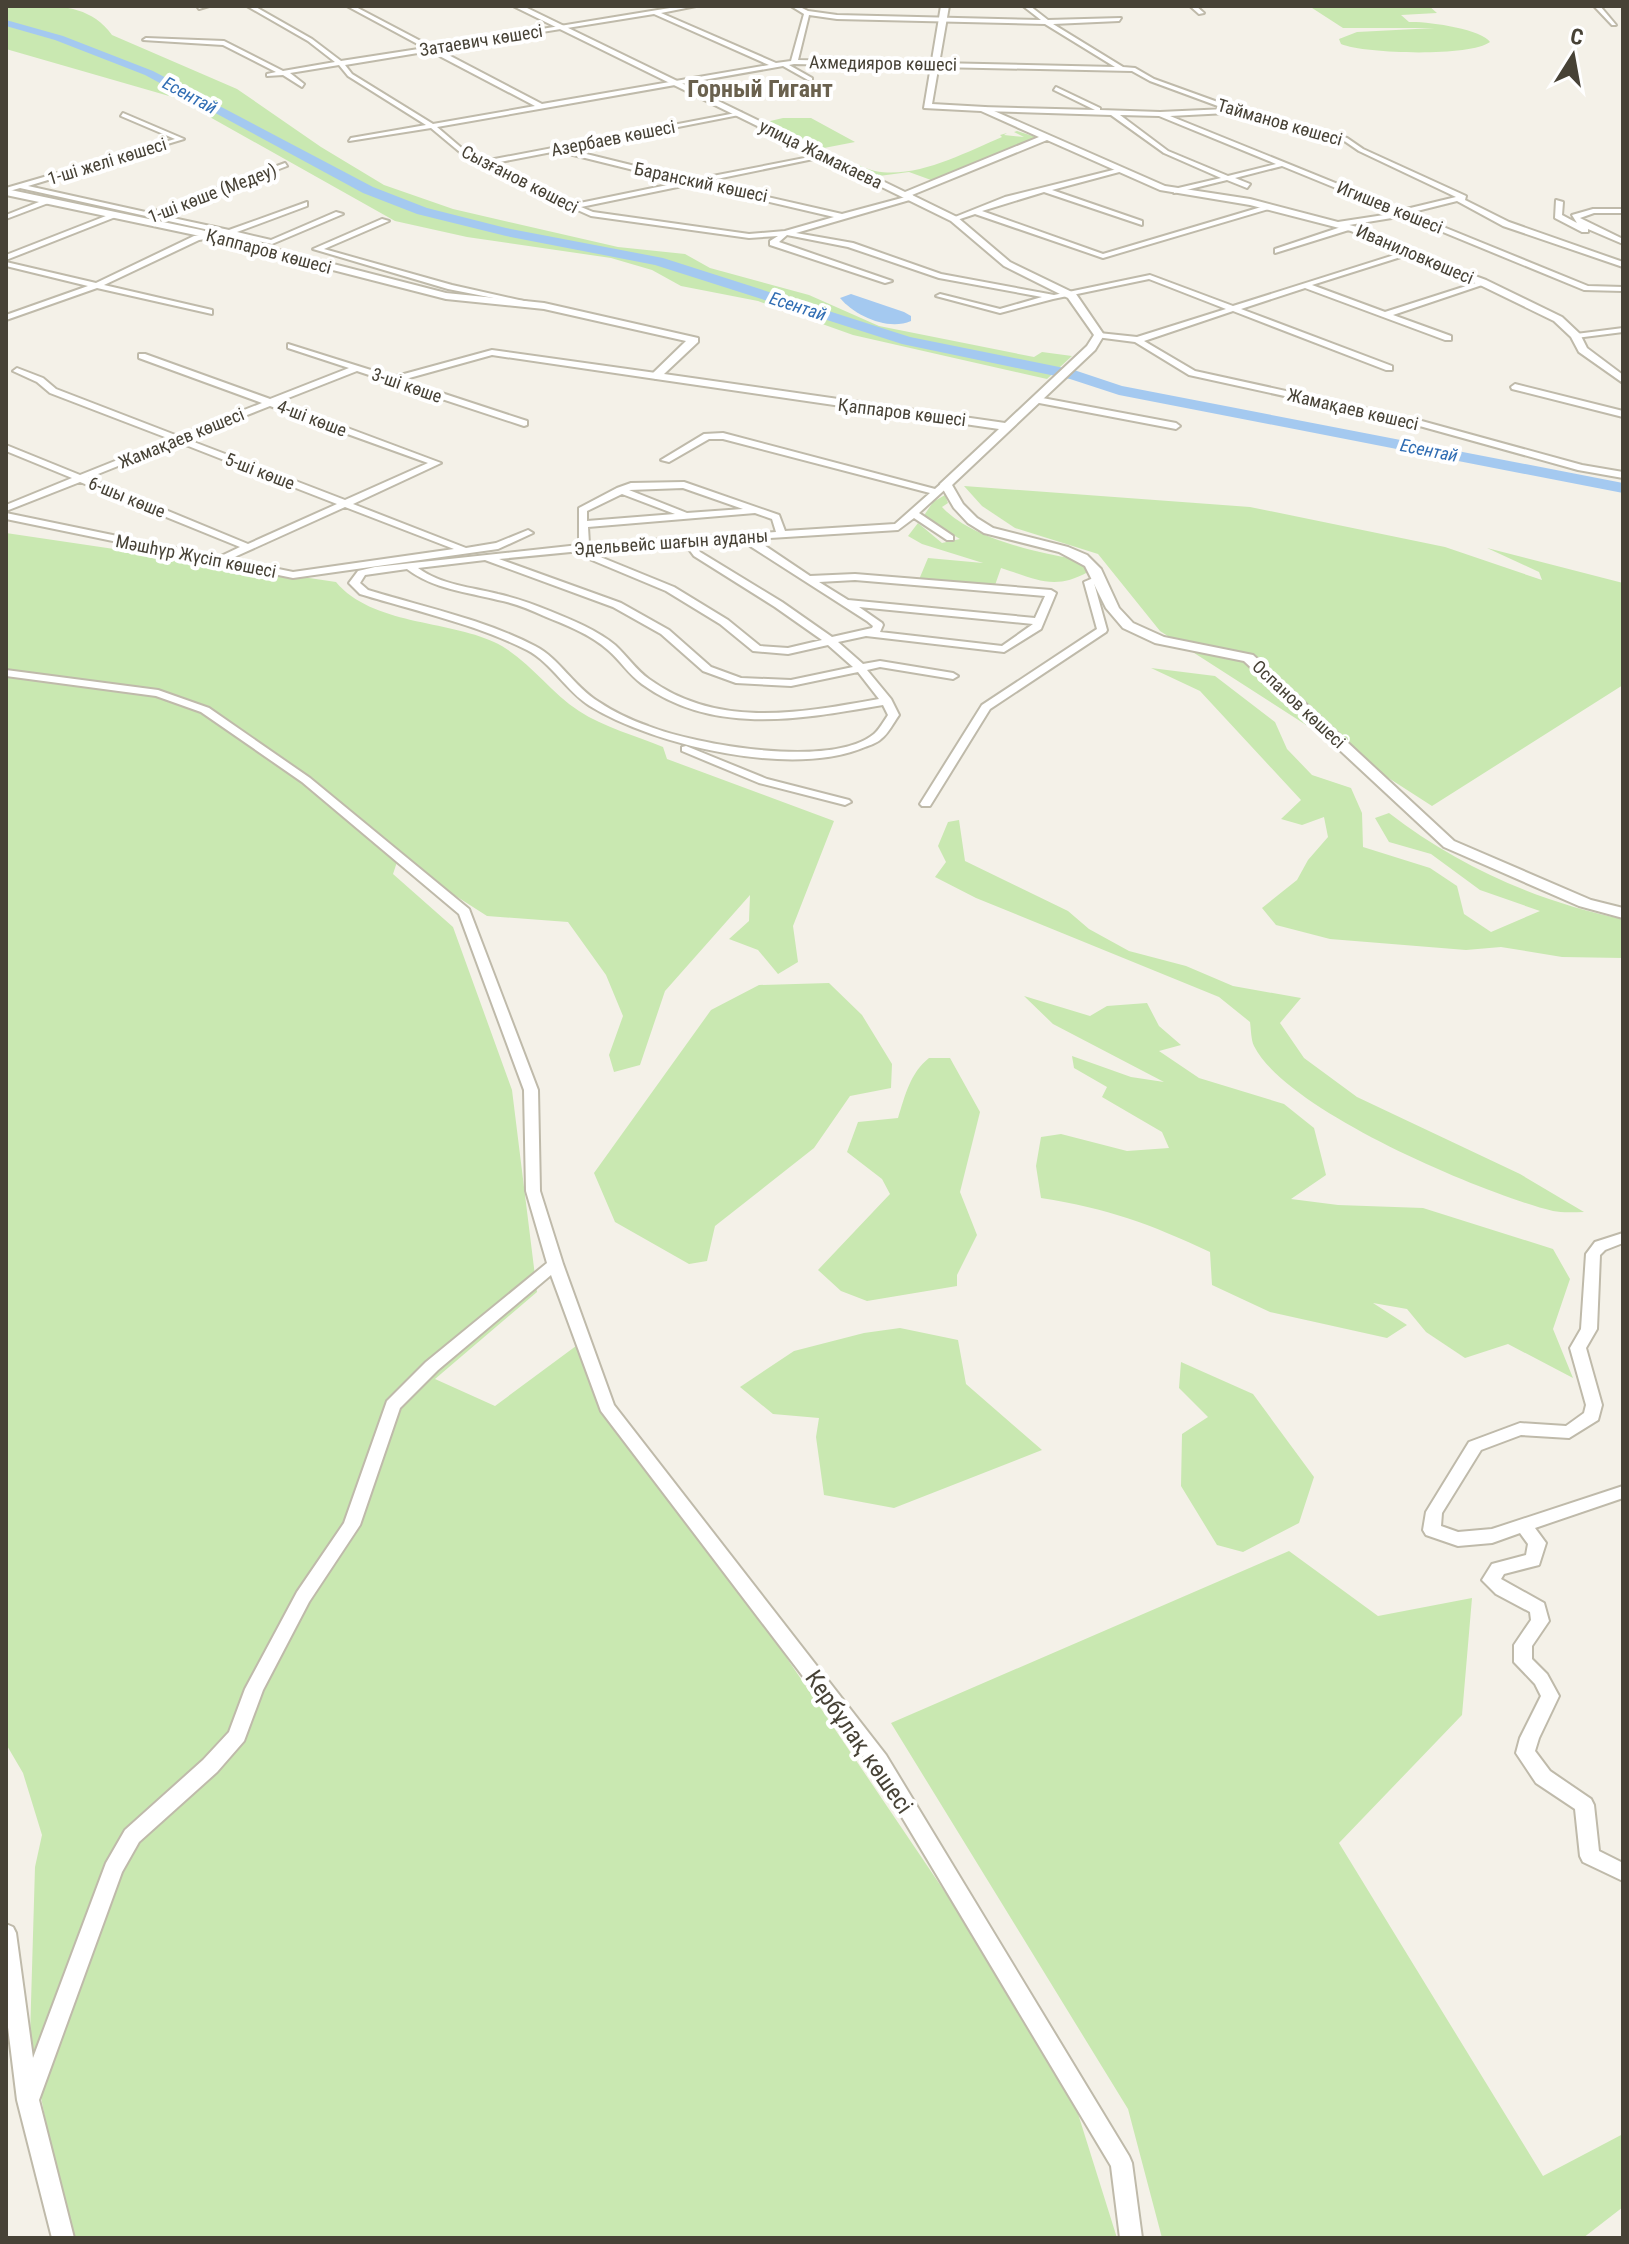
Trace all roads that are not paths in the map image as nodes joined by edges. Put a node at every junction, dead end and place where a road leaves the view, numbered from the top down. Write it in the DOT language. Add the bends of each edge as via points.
graph roads {
  1 [pos="206,6"];
  2 [pos="250,6"];
  3 [pos="350,6"];
  4 [pos="517,6"];
  5 [pos="641,6"];
  6 [pos="693,6"];
  7 [pos="794,6"];
  8 [pos="945,6"];
  9 [pos="1026,6"];
  10 [pos="1192,6"];
  11 [pos="1597,6"];
  12 [pos="199,7"];
  13 [pos="655,12"];
  14 [pos="807,13"];
  15 [pos="1201,13"];
  16 [pos="1119,19"];
  17 [pos="943,20"];
  18 [pos="1049,22"];
  19 [pos="1614,24"];
  20 [pos="562,27"];
  21 [pos="146,40"];
  22 [pos="431,48"];
  23 [pos="794,62"];
  24 [pos="341,64"];
  25 [pos="778,64"];
  26 [pos="933,64"];
  27 [pos="1124,69"];
  28 [pos="1133,69"];
  29 [pos="284,73"];
  30 [pos="269,75"];
  31 [pos="810,79"];
  32 [pos="675,82"];
  33 [pos="302,85"];
  34 [pos="1056,89"];
  35 [pos="540,106"];
  36 [pos="982,109"];
  37 [pos="1235,110"];
  38 [pos="1100,111"];
  39 [pos="739,113"];
  40 [pos="1113,113"];
  41 [pos="1160,114"];
  42 [pos="123,115"];
  43 [pos="431,125"];
  44 [pos="1045,138"];
  45 [pos="351,140"];
  46 [pos="558,149"];
  47 [pos="823,155"];
  48 [pos="486,163"];
  49 [pos="1283,164"];
  50 [pos="285,165"];
  51 [pos="1121,170"];
  52 [pos="1223,177"];
  53 [pos="692,181"];
  54 [pos="19,186"];
  55 [pos="1247,186"];
  56 [pos="1043,189"];
  57 [pos="6,191"];
  58 [pos="1177,191"];
  59 [pos="908,196"];
  60 [pos="1458,199"];
  61 [pos="47,202"];
  62 [pos="1559,202"];
  63 [pos="304,204"];
  64 [pos="569,207"];
  65 [pos="1271,207"];
  66 [pos="975,211"];
  67 [pos="1623,211"];
  68 [pos="1405,213"];
  69 [pos="339,214"];
  70 [pos="150,215"];
  71 [pos="114,216"];
  72 [pos="6,217"];
  73 [pos="844,217"];
  74 [pos="954,219"];
  75 [pos="138,220"];
  76 [pos="385,221"];
  77 [pos="1139,223"];
  78 [pos="1345,226"];
  79 [pos="228,233"];
  80 [pos="786,233"];
  81 [pos="209,235"];
  82 [pos="1619,241"];
  83 [pos="319,251"];
  84 [pos="1278,251"];
  85 [pos="1404,253"];
  86 [pos="304,260"];
  87 [pos="6,261"];
  88 [pos="1623,265"];
  89 [pos="888,281"];
  90 [pos="1482,282"];
  91 [pos="437,283"];
  92 [pos="100,284"];
  93 [pos="1304,285"];
  94 [pos="1623,289"];
  95 [pos="422,290"];
  96 [pos="940,296"];
  97 [pos="1072,296"];
  98 [pos="1053,297"];
  99 [pos="532,304"];
  100 [pos="1233,309"];
  101 [pos="209,312"];
  102 [pos="1385,315"];
  103 [pos="6,318"];
  104 [pos="1620,332"];
  105 [pos="1099,335"];
  106 [pos="1576,336"];
  107 [pos="1448,338"];
  108 [pos="1137,340"];
  109 [pos="291,346"];
  110 [pos="142,356"];
  111 [pos="356,368"];
  112 [pos="1389,368"];
  113 [pos="17,371"];
  114 [pos="656,376"];
  115 [pos="395,379"];
  116 [pos="1623,380"];
  117 [pos="1515,387"];
  118 [pos="1037,400"];
  119 [pos="271,402"];
  120 [pos="1623,414"];
  121 [pos="524,423"];
  122 [pos="1176,426"];
  123 [pos="1006,427"];
  124 [pos="178,439"];
  125 [pos="6,448"];
  126 [pos="666,460"];
  127 [pos="1623,475"];
  128 [pos="80,478"];
  129 [pos="941,488"];
  130 [pos="620,490"];
  131 [pos="347,503"];
  132 [pos="6,508"];
  133 [pos="757,510"];
  134 [pos="913,513"];
  135 [pos="6,516"];
  136 [pos="691,517"];
  137 [pos="583,524"];
  138 [pos="528,533"];
  139 [pos="781,534"];
  140 [pos="749,537"];
  141 [pos="950,538"];
  142 [pos="688,541"];
  143 [pos="248,547"];
  144 [pos="584,548"];
  145 [pos="462,549"];
  146 [pos="487,558"];
  147 [pos="218,561"];
  148 [pos="410,567"];
  149 [pos="808,579"];
  150 [pos="1098,579"];
  151 [pos="844,602"];
  152 [pos="1040,622"];
  153 [pos="878,625"];
  154 [pos="870,634"];
  155 [pos="897,637"];
  156 [pos="831,642"];
  157 [pos="863,670"];
  158 [pos="6,673"];
  159 [pos="953,676"];
  160 [pos="887,701"];
  161 [pos="678,740"];
  162 [pos="845,802"];
  163 [pos="926,804"];
  164 [pos="1623,913"];
  165 [pos="1623,1238"];
  166 [pos="555,1264"];
  167 [pos="1623,1492"];
  168 [pos="1523,1524"];
  169 [pos="1623,1872"];
  170 [pos="6,1933"];
  171 [pos="28,2100"];
  172 [pos="63,2238"];
  173 [pos="1131,2238"];
  1 -- 12 [label="street"];
  2 -- 24 [label="street, Сызғанов көшесі"];
  3 -- 22 [label="street"];
  4 -- 20 [label="street, улица Жамакаева"];
  5 -- 13 [label="street"];
  6 -- 13 [label="street, Затаевич көшесі"];
  7 -- 14 [label="street"];
  8 -- 17 [label="street"];
  9 -- 18 [label="street"];
  10 -- 15 [label="street"];
  11 -- 19 [label="street"];
  13 -- 20 [label="street, Затаевич көшесі"];
  13 -- 25 [label="street"];
  14 -- 17 [label="street"];
  14 -- 23 [label="street"];
  16 -- 18 [label="street"];
  17 -- 18 [label="street"];
  17 -- 26 [label="street"];
  18 -- 27 [label="street"];
  20 -- 22 [label="street, Затаевич көшесі"];
  20 -- 32 [label="street, улица Жамакаева"];
  21 -- 29 [label="street" via="224,43"];
  22 -- 24 [label="street, Затаевич көшесі"];
  22 -- 35 [label="street"];
  23 -- 25 [label="street, Ахмедияров көшесі"];
  23 -- 26 [label="street, Ахмедияров көшесі"];
  24 -- 29 [label="street, Затаевич көшесі"];
  24 -- 43 [label="street, Сызғанов көшесі" via="350,75"];
  25 -- 31 [label="street"];
  25 -- 32 [label="street, Ахмедияров көшесі"];
  26 -- 27 [label="street, Ахмедияров көшесі"];
  26 -- 36 [label="street" via="927,106"];
  27 -- 28 [label="street, Ахмедияров көшесі"];
  28 -- 37 [label="street, Тайманов көшесі"];
  29 -- 30 [label="street, Затаевич көшесі"];
  29 -- 33 [label="street"];
  32 -- 35 [label="street, Ахмедияров көшесі"];
  32 -- 39 [label="street, улица Жамакаева"];
  34 -- 38 [label="street"];
  35 -- 43 [label="street, Ахмедияров көшесі"];
  36 -- 38 [label="street"];
  36 -- 44 [label="street, Иваниловкөшесі"];
  37 -- 41 [label="street"];
  37 -- 60 [label="street, Тайманов көшесі" via="1345,139 1463,198"];
  38 -- 40 [label="street"];
  39 -- 46 [label="street, Азербаев көшесі"];
  39 -- 47 [label="street, улица Жамакаева"];
  40 -- 41 [label="street"];
  40 -- 52 [label="street" via="1166,152"];
  41 -- 49 [label="street, Игишев көшесі"];
  42 -- 54 [label="street, 1-ші желі көшесі" via="181,139"];
  43 -- 45 [label="street, Ахмедияров көшесі"];
  43 -- 48 [label="street, Сызғанов көшесі" via="469,157"];
  44 -- 51 [label="street, Иваниловкөшесі"];
  44 -- 59 [label="street"];
  46 -- 48 [label="street, Азербаев көшесі"];
  46 -- 53 [label="street, Баранский көшесі"];
  47 -- 53 [label="street"];
  47 -- 59 [label="street, улица Жамакаева"];
  48 -- 64 [label="street, Сызғанов көшесі"];
  49 -- 52 [label="street"];
  49 -- 68 [label="street, Игишев көшесі"];
  50 -- 70 [label="street, 1-ші көше (Медеу)"];
  51 -- 56 [label="street"];
  51 -- 58 [label="street, Иваниловкөшесі"];
  52 -- 55 [label="street"];
  52 -- 58 [label="street"];
  53 -- 64 [label="street"];
  53 -- 73 [label="street, Баранский көшесі" via="770,195"];
  54 -- 57 [label="street"];
  54 -- 70 [label="street, Қаппаров көшесі"];
  56 -- 66 [label="street"];
  56 -- 77 [label="street"];
  57 -- 61 [label="street, Қаппаров көшесі"];
  58 -- 65 [label="street, Иваниловкөшесі"];
  59 -- 73 [label="street"];
  59 -- 74 [label="street, улица Жамакаева"];
  60 -- 68 [label="street"];
  60 -- 88 [label="street, Тайманов көшесі" via="1506,224"];
  61 -- 71 [label="street, Қаппаров көшесі"];
  61 -- 72 [label="street"];
  62 -- 82 [label="street" via="1562,220"];
  63 -- 79 [label="street"];
  64 -- 80 [label="street, Сызғанов көшесі" via="593,215 749,236"];
  65 -- 66 [label="street" via="1103,256"];
  65 -- 78 [label="street, Иваниловкөшесі"];
  66 -- 74 [label="street"];
  67 -- 82 [label="street" via="1575,217"];
  68 -- 78 [label="street"];
  68 -- 94 [label="street, Игишев көшесі" via="1587,288"];
  69 -- 79 [label="street, Қаппаров көшесі" via="272,242"];
  70 -- 75 [label="street, 1-ші көше (Медеу)"];
  70 -- 79 [label="street, Қаппаров көшесі"];
  71 -- 75 [label="street, Қаппаров көшесі"];
  71 -- 87 [label="street"];
  73 -- 80 [label="street"];
  74 -- 97 [label="street, улица Жамакаева" via="1007,264"];
  75 -- 81 [label="street, Қаппаров көшесі"];
  76 -- 83 [label="street"];
  78 -- 84 [label="street"];
  78 -- 85 [label="street, Иваниловкөшесі"];
  79 -- 81 [label="street"];
  80 -- 89 [label="street" via="773,243"];
  80 -- 98 [label="street, Сызғанов көшесі" via="850,245 939,276"];
  81 -- 86 [label="street, Қаппаров көшесі"];
  81 -- 92 [label="street"];
  83 -- 86 [label="street"];
  83 -- 91 [label="street, Қаппаров көшесі"];
  85 -- 90 [label="street, Иваниловкөшесі"];
  85 -- 93 [label="street"];
  86 -- 95 [label="street, Қаппаров көшесі"];
  87 -- 92 [label="street"];
  90 -- 102 [label="street"];
  90 -- 106 [label="street, Иваниловкөшесі" via="1558,319"];
  91 -- 95 [label="street"];
  91 -- 99 [label="street, Қаппаров көшесі"];
  92 -- 101 [label="street"];
  92 -- 103 [label="street"];
  93 -- 100 [label="street"];
  93 -- 102 [label="street"];
  95 -- 99 [label="street, Қаппаров көшесі"];
  96 -- 98 [label="street" via="998,311"];
  97 -- 98 [label="street"];
  97 -- 100 [label="street" via="1150,277"];
  97 -- 105 [label="street"];
  99 -- 114 [label="street, Қаппаров көшесі" via="694,340"];
  100 -- 108 [label="street"];
  100 -- 112 [label="street"];
  102 -- 107 [label="street"];
  104 -- 106 [label="street"];
  105 -- 108 [label="street"];
  105 -- 118 [label="street"];
  106 -- 116 [label="street, Иваниловкөшесі" via="1583,350"];
  108 -- 127 [label="street, Жамақаев көшесі" via="1192,373"];
  109 -- 111 [label="street, 3-ші көше"];
  110 -- 119 [label="street, 4-ші көше"];
  111 -- 115 [label="street, 3-ші көше"];
  111 -- 119 [label="street, Жамақаев көшесі"];
  113 -- 124 [label="street, 5-ші көше" via="53,391"];
  114 -- 115 [label="street, Қаппаров көшесі" via="492,352"];
  114 -- 123 [label="street, Қаппаров көшесі"];
  115 -- 121 [label="street, 3-ші көше"];
  117 -- 120 [label="street"];
  118 -- 122 [label="street"];
  118 -- 123 [label="street"];
  119 -- 124 [label="street, Жамақаев көшесі"];
  119 -- 131 [label="street, 4-ші көше" via="436,463"];
  123 -- 129 [label="street"];
  124 -- 128 [label="street, Жамақаев көшесі"];
  124 -- 131 [label="street, 5-ші көше"];
  125 -- 128 [label="street, 6-шы көше"];
  126 -- 129 [label="street" via="707,436 723,436"];
  128 -- 132 [label="street, Жамақаев көшесі"];
  128 -- 143 [label="street, 6-шы көше"];
  129 -- 134 [label="street, Эдельвейс шағын ауданы"];
  129 -- 150 [label="street, Оспанов көшесі" via="978,524 1008,538 1079,556 1090,563"];
  130 -- 133 [label="street" via="684,485"];
  130 -- 136 [label="street"];
  130 -- 137 [label="street" via="582,510"];
  131 -- 143 [label="street"];
  131 -- 145 [label="street, 5-ші көше"];
  133 -- 136 [label="street"];
  133 -- 139 [label="street" via="776,517"];
  134 -- 139 [label="street, Эдельвейс шағын ауданы" via="898,527"];
  134 -- 141 [label="street"];
  135 -- 147 [label="street, Мәшhүр Жүсіп көшесі"];
  136 -- 137 [label="street"];
  137 -- 144 [label="street"];
  138 -- 145 [label="street, Мәшhүр Жүсіп көшесі" via="498,546"];
  139 -- 140 [label="street, Эдельвейс шағын ауданы"];
  140 -- 142 [label="street, Эдельвейс шағын ауданы"];
  140 -- 149 [label="street"];
  142 -- 144 [label="street, Эдельвейс шағын ауданы"];
  142 -- 156 [label="street" via="697,554"];
  143 -- 147 [label="street"];
  144 -- 146 [label="street, Эдельвейс шағын ауданы"];
  144 -- 156 [label="street" via="594,559 697,604 757,649 779,653"];
  145 -- 147 [label="street, Мәшhүр Жүсіп көшесі" via="293,575"];
  146 -- 148 [label="street, Эдельвейс шағын ауданы"];
  146 -- 157 [label="street" via="588,592 646,619 694,660 724,676 778,684"];
  148 -- 160 [label="street" via="417,574 519,602 574,626 608,644 646,682 694,707 774,719"];
  148 -- 161 [label="street, Эдельвейс шағын ауданы" via="362,573 354,583 364,592 471,624 542,653 588,700 624,721"];
  149 -- 151 [label="street"];
  149 -- 152 [label="street" via="855,577 1051,593"];
  150 -- 163 [label="street" via="1089,582 1102,630 986,707"];
  150 -- 164 [label="street, Оспанов көшесі" via="1117,616 1136,630 1260,665 1449,844 1585,903"];
  151 -- 152 [label="street"];
  151 -- 153 [label="street"];
  152 -- 155 [label="street" via="1004,649"];
  153 -- 154 [label="street"];
  153 -- 155 [label="street"];
  154 -- 155 [label="street"];
  154 -- 156 [label="street"];
  156 -- 157 [label="street"];
  157 -- 159 [label="street" via="880,664"];
  157 -- 160 [label="street"];
  158 -- 166 [label="street, Кербұлақ көшесі" via="158,693 205,710 306,780 465,912 531,1090 533,1191"];
  160 -- 161 [label="street" via="894,715 884,730 837,751 759,755"];
  161 -- 162 [label="street" via="683,748 724,767"];
  165 -- 168 [label="street" via="1593,1254 1589,1329 1578,1348 1594,1405 1592,1416 1569,1432 1520,1429 1475,1446 1434,1512 1432,1530 1458,1539 1492,1536"];
  166 -- 171 [label="street" via="393,1405 352,1525 303,1597 254,1689 237,1736 132,1836 113,1869"];
  166 -- 173 [label="street, Кербұлақ көшесі" via="607,1407 879,1761 1121,2163"];
  167 -- 168 [label="street"];
  168 -- 169 [label="street" via="1537,1543 1533,1560 1498,1569 1491,1580 1538,1608 1540,1621 1523,1645 1523,1662 1550,1696 1545,1715 1527,1734 1525,1753 1543,1777 1584,1805 1590,1856"];
  170 -- 171 [label="street"];
  171 -- 172 [label="street"];
}
